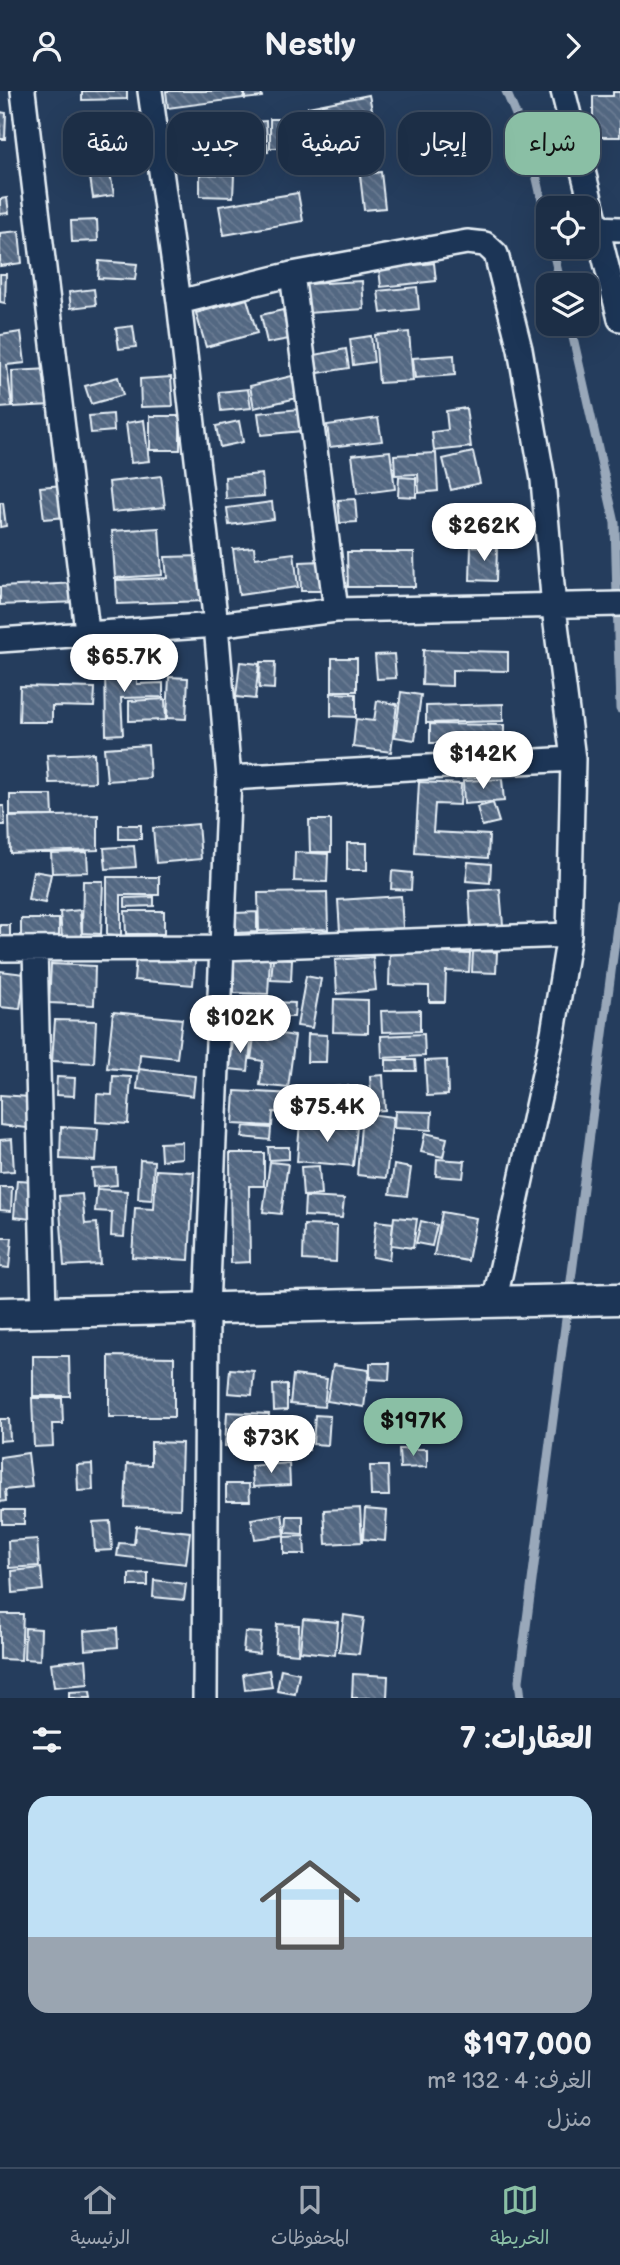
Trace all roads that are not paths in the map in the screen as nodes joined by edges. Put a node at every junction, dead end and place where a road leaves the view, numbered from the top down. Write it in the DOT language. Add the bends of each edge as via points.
graph roads {
  1 [pos="23,91"];
  2 [pos="150,91"];
  3 [pos="562,91"];
  4 [pos="588,196"];
  5 [pos="599,228"];
  6 [pos="620,229"];
  7 [pos="599,239"];
  8 [pos="292,274"];
  9 [pos="179,302"];
  10 [pos="620,319"];
  11 [pos="620,604"];
  12 [pos="564,608"];
  13 [pos="336,610"];
  14 [pos="216,625"];
  15 [pos="87,631"];
  16 [pos="0,639"];
  17 [pos="573,759"];
  18 [pos="229,778"];
  19 [pos="569,935"];
  20 [pos="221,947"];
  21 [pos="0,949"];
  22 [pos="35,949"];
  23 [pos="620,1299"];
  24 [pos="503,1303"];
  25 [pos="207,1308"];
  26 [pos="44,1311"];
  27 [pos="0,1313"];
  28 [pos="205,1698"];
  1 -- 15 [label="street"];
  2 -- 9 [label="street"];
  3 -- 4 [label="street"];
  5 -- 6 [label="street"];
  7 -- 10 [label="street"];
  8 -- 9 [label="street"];
  8 -- 12 [label="street" via="467,242 485,244 496,254 520,349"];
  8 -- 13 [label="street"];
  9 -- 14 [label="street"];
  11 -- 12 [label="street"];
  12 -- 13 [label="street"];
  12 -- 17 [label="street"];
  13 -- 14 [label="street"];
  14 -- 15 [label="street"];
  14 -- 18 [label="street"];
  15 -- 16 [label="street"];
  17 -- 18 [label="street"];
  17 -- 19 [label="street"];
  18 -- 20 [label="street"];
  19 -- 20 [label="street"];
  19 -- 24 [label="street"];
  20 -- 22 [label="street"];
  20 -- 25 [label="street"];
  21 -- 22 [label="street"];
  22 -- 26 [label="street"];
  23 -- 24 [label="street"];
  24 -- 25 [label="street"];
  25 -- 26 [label="street"];
  25 -- 28 [label="street"];
  26 -- 27 [label="street"];
}
